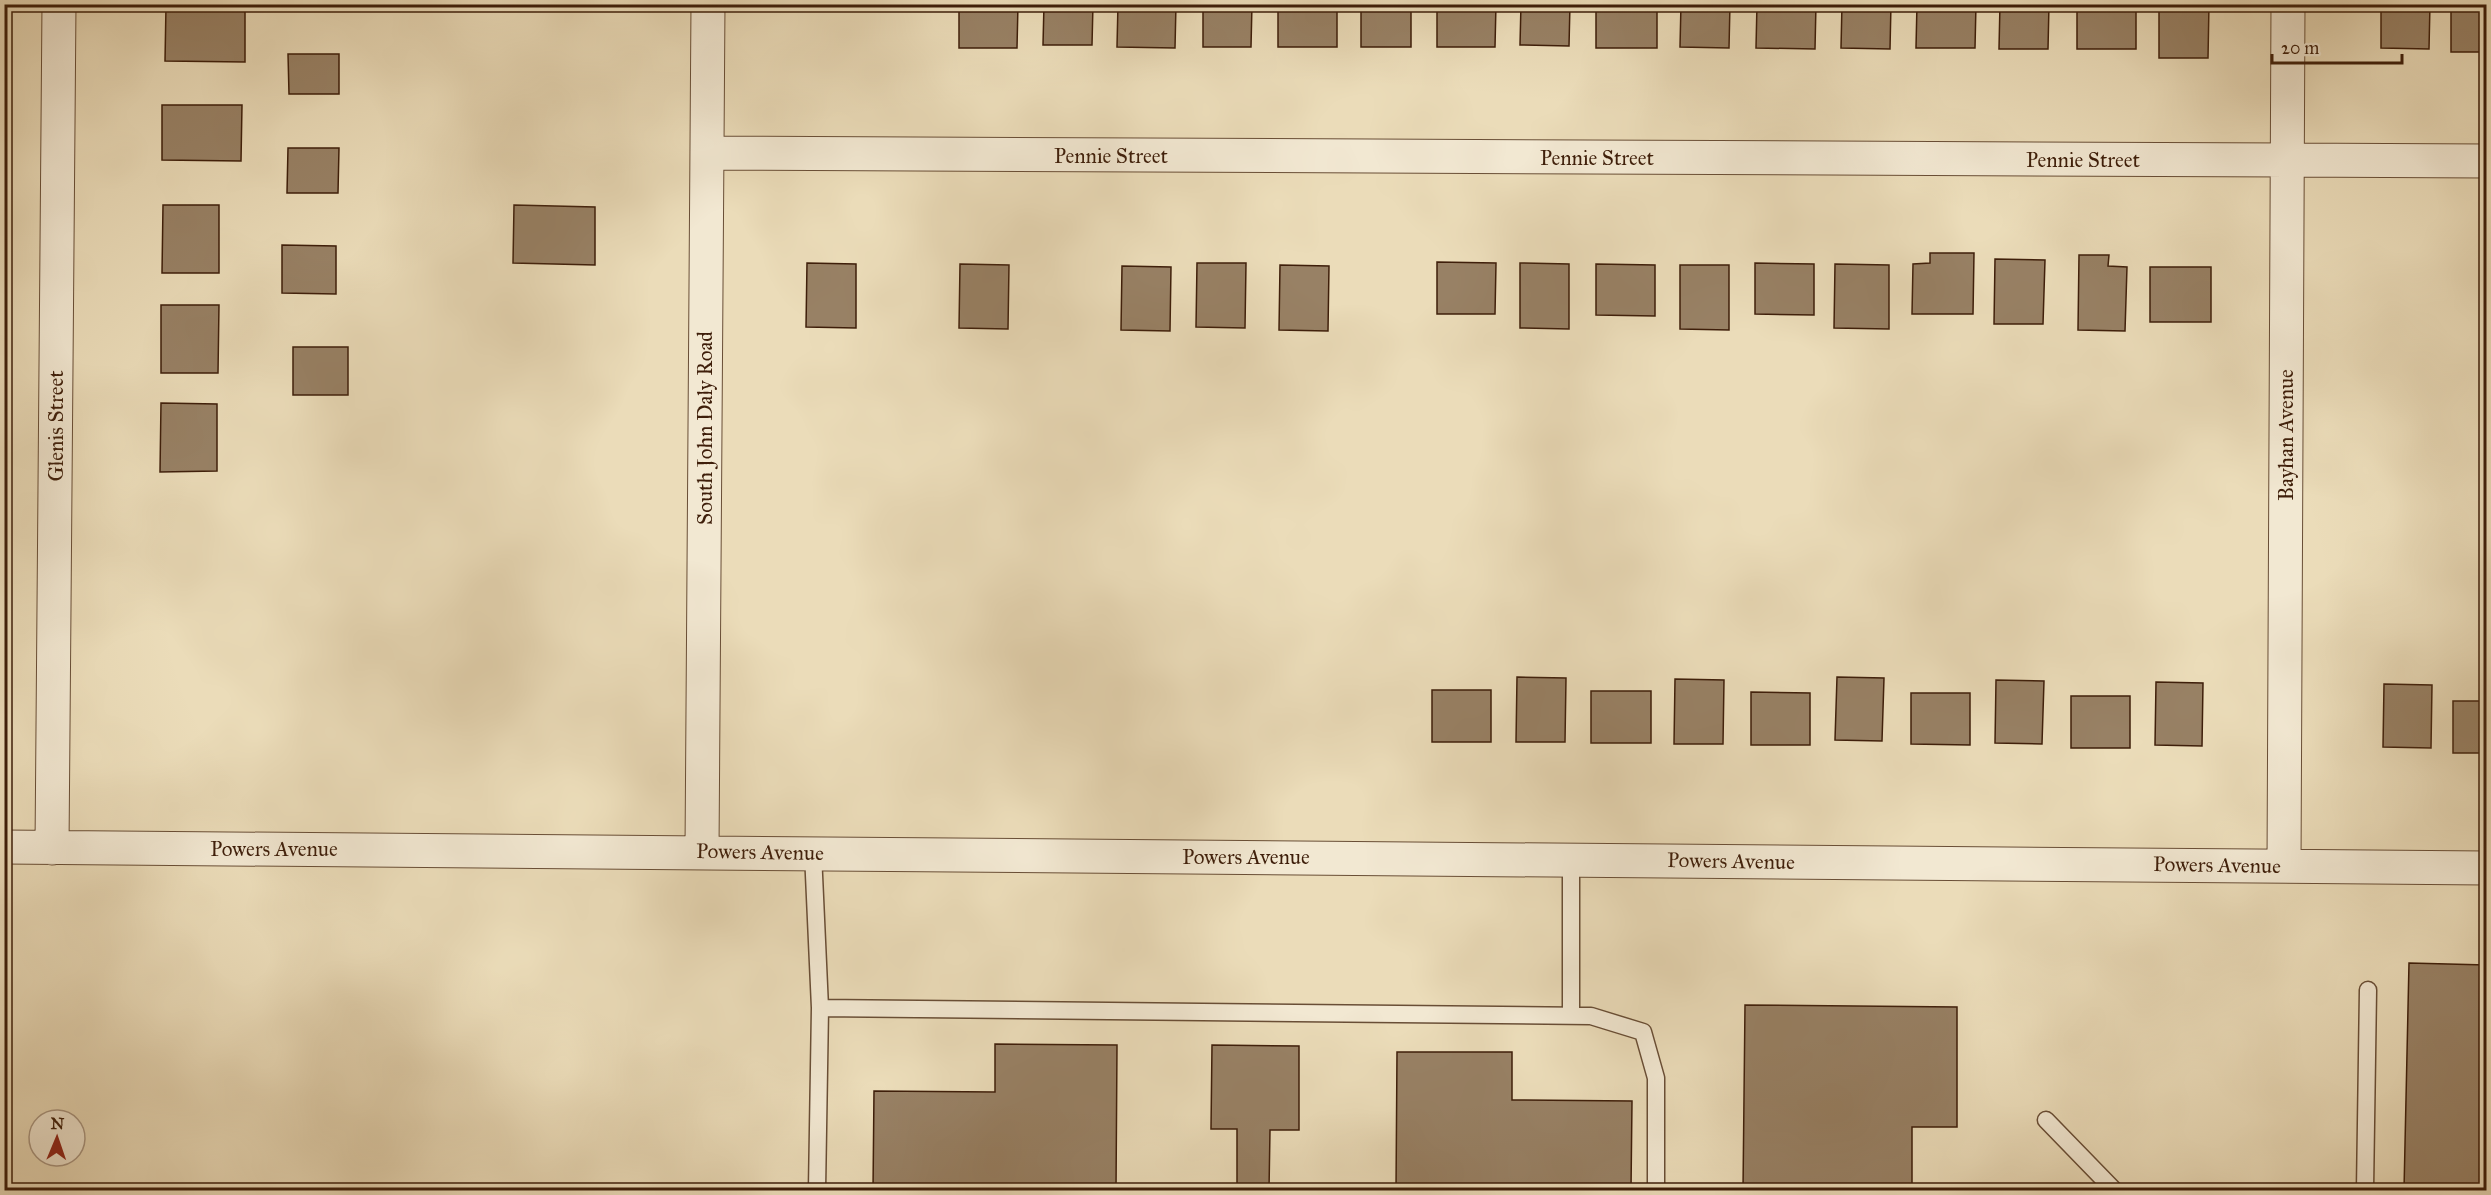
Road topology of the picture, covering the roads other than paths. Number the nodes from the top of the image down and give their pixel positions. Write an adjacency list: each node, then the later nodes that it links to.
1 (59, 4): 8 (street, Glenis Street)
2 (708, 4): 4 (street, South John Daly Road)
3 (2288, 4): 5 (street, Bayhan Avenue)
4 (707, 153): 5 (street, Pennie Street); 9 (street, South John Daly Road)
5 (2289, 161): 6 (street, Pennie Street); 12 (street, Bayhan Avenue)
6 (2487, 161)
7 (4, 847): 8 (street, Powers Avenue)
8 (52, 848): 9 (street, Powers Avenue)
9 (702, 851): 10 (street, Powers Avenue)
10 (813, 853): 11 (street, Powers Avenue); 15 (lane)
11 (1571, 859): 12 (street, Powers Avenue); 16 (lane)
12 (2284, 866): 13 (street, Powers Avenue)
13 (2487, 867)
14 (2368, 990): 21 (lane)
15 (820, 1008): 16 (lane); 18 (lane)
16 (1571, 1016): 19 (lane)
17 (2046, 1119): 20 (lane)
18 (817, 1191)
19 (1656, 1191)
20 (2114, 1191)
21 (2365, 1191)

